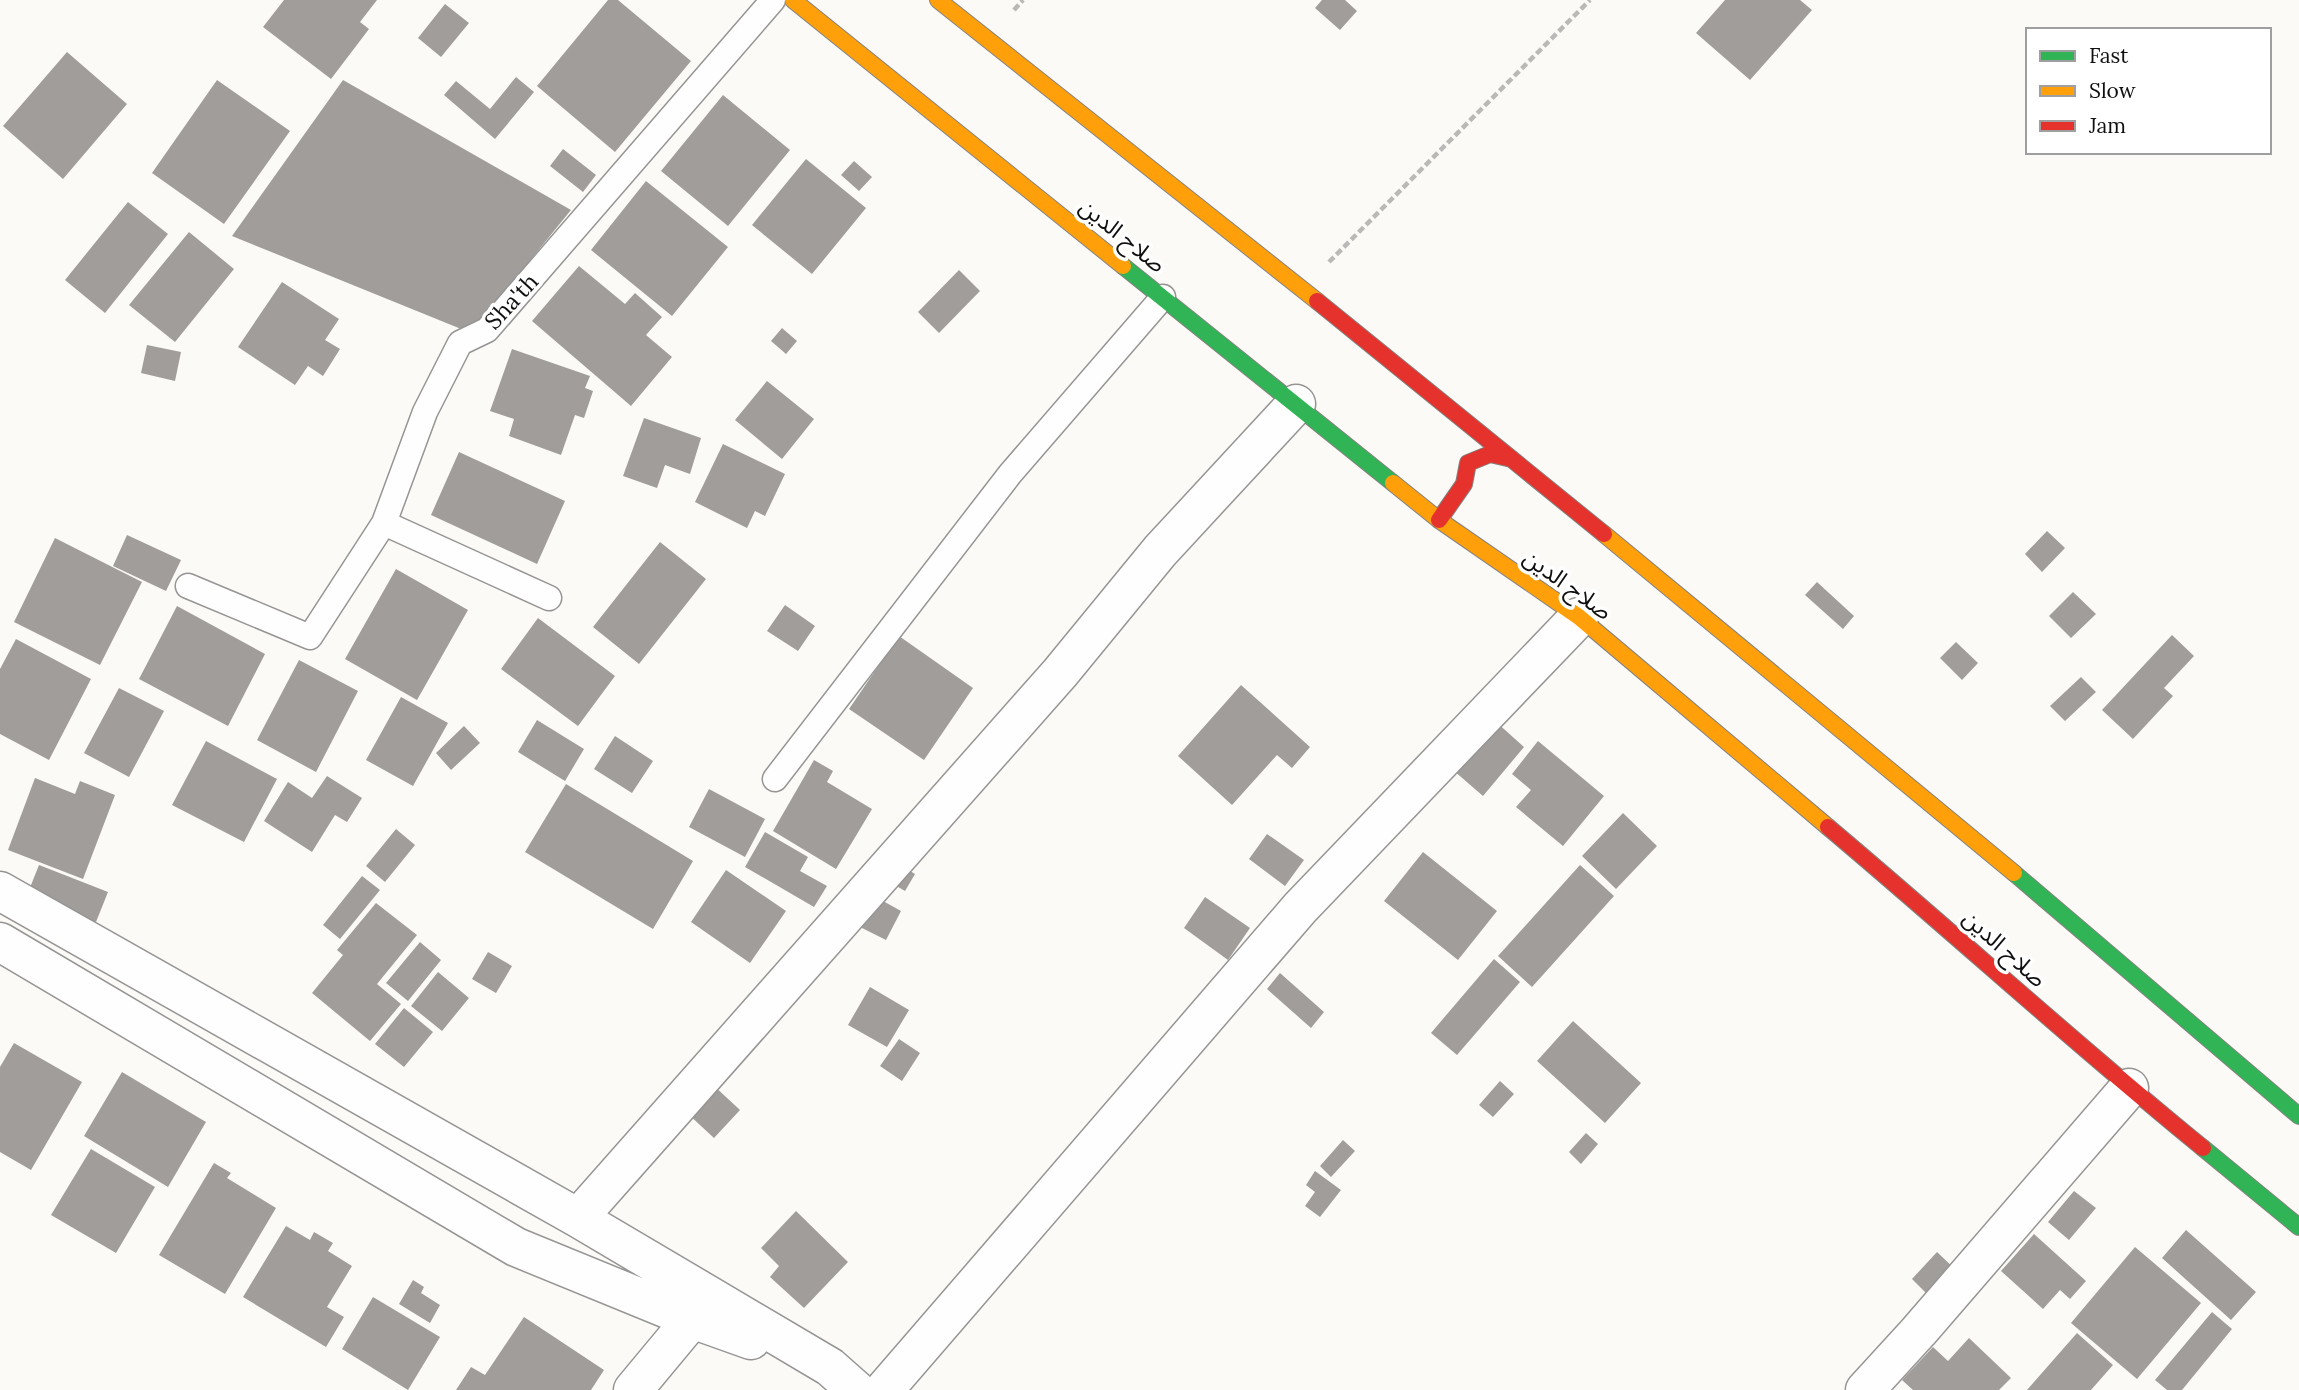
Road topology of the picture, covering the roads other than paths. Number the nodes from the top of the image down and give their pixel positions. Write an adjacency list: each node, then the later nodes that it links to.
1 (772, 0): 8 (lane, Sha'th)
2 (793, 0): 4 (highway, صلاح الدين)
3 (938, 0): 6 (highway)
4 (1163, 297): 5 (highway, صلاح الدين); 12 (lane)
5 (1296, 404): 7 (highway, صلاح الدين); 17 (street)
6 (1511, 458): 7 (highway); 16 (highway)
7 (1439, 520): 11 (highway, صلاح الدين)
8 (384, 523): 9 (lane, Sha'th); 10 (lane)
9 (188, 586)
10 (549, 598)
11 (1579, 617): 15 (highway, صلاح الدين); 22 (street)
12 (775, 779)
13 (0, 891): 17 (street)
14 (0, 942): 19 (street)
15 (2129, 1088): 18 (highway, صلاح الدين); 23 (street)
16 (2299, 1116)
17 (578, 1218): 20 (street)
18 (2299, 1227)
19 (692, 1319): 20 (street); 21 (street)
20 (843, 1378)
21 (633, 1390)
22 (884, 1390)
23 (1865, 1390)

